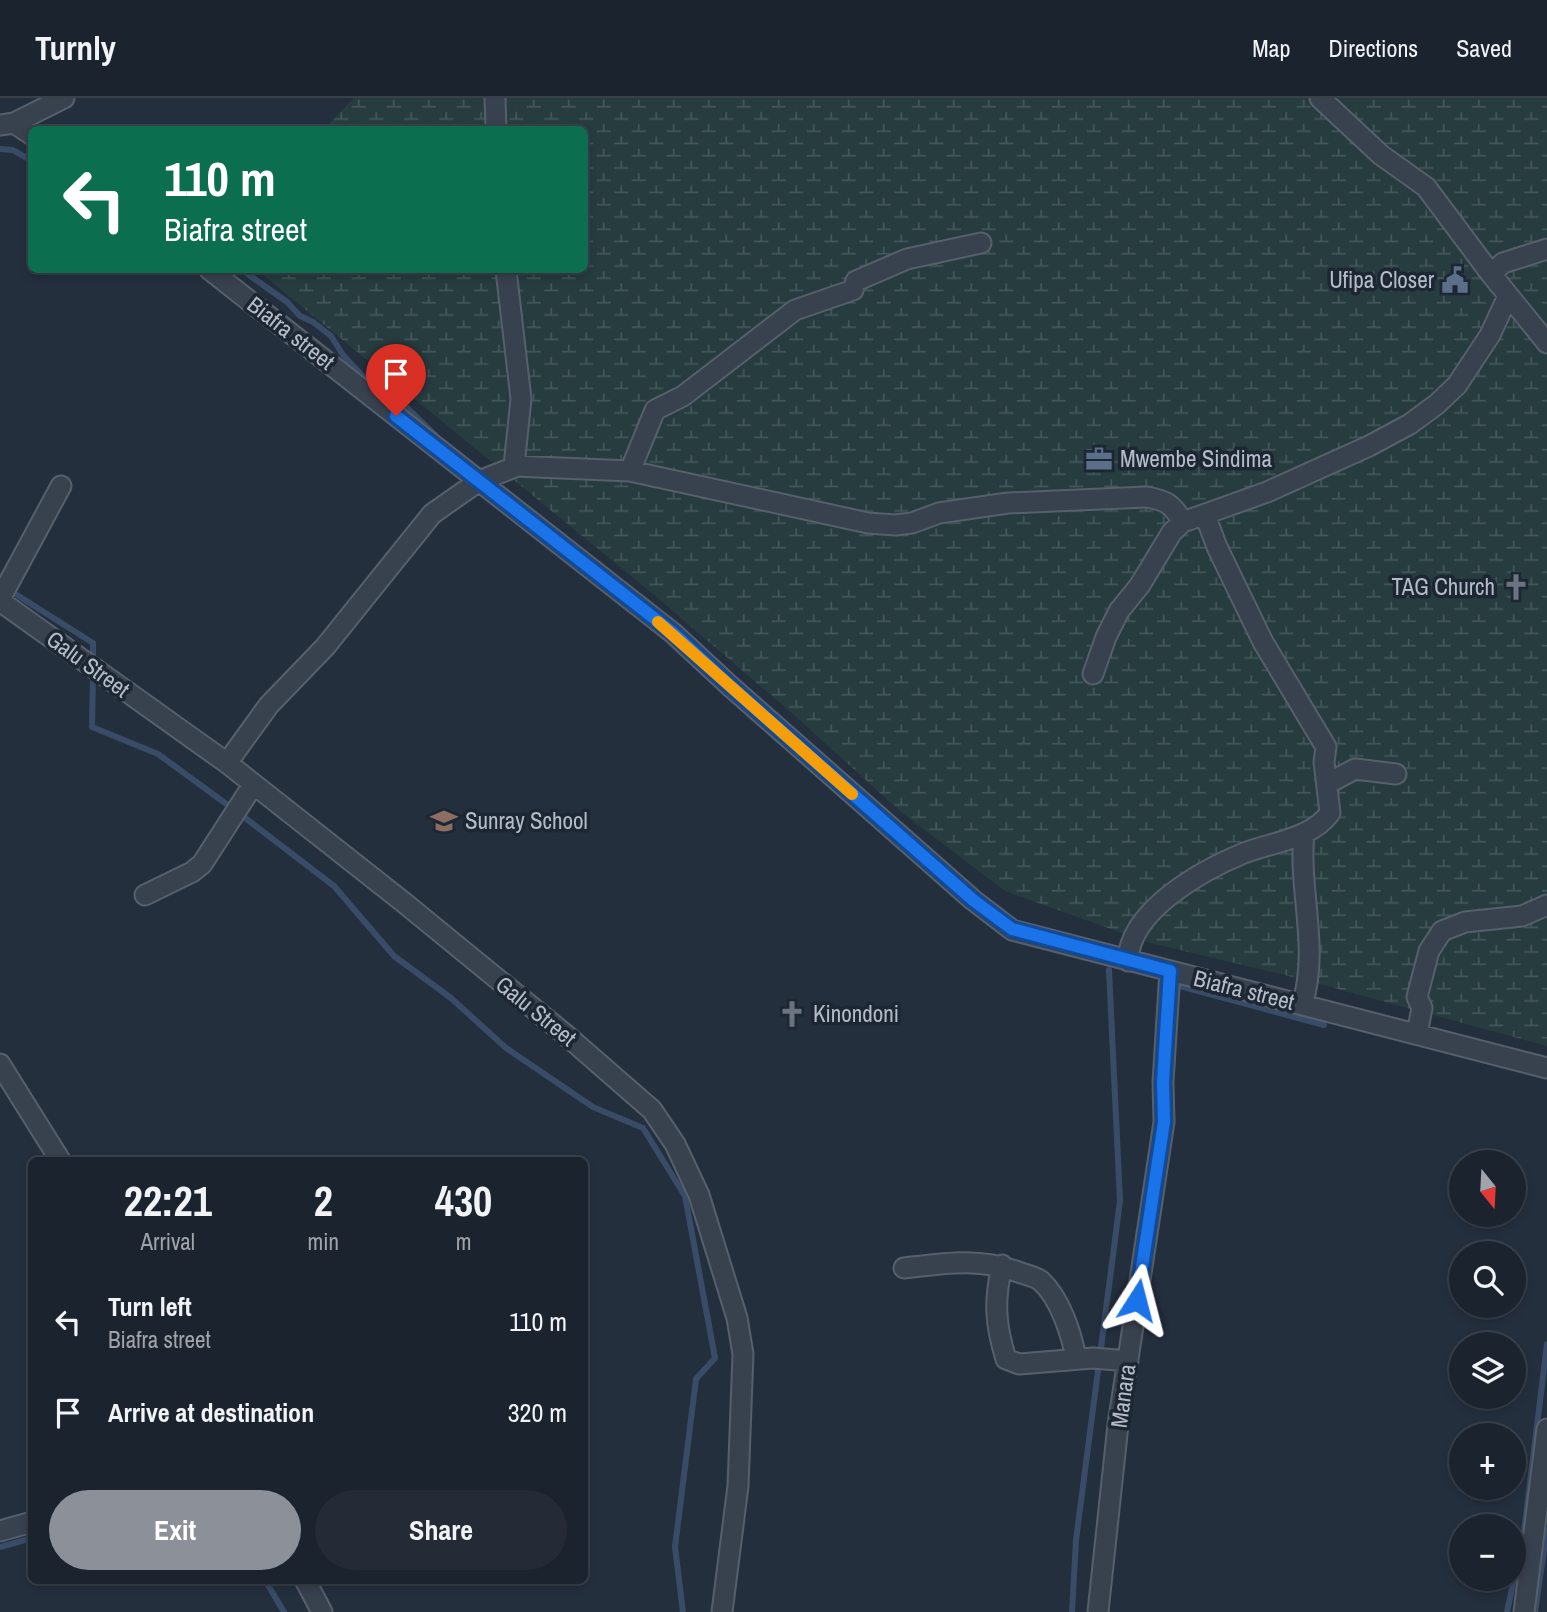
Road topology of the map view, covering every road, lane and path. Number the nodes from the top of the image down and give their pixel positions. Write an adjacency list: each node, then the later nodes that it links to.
1 (64, 98): 4 (street)
2 (495, 98): 5 (street)
3 (1320, 98): 11 (street)
4 (7, 124): 6 (street)
5 (496, 126)
6 (28, 133)
7 (981, 243): 15 (street)
8 (1547, 249): 11 (street)
9 (214, 273): 16 (street, Biafra street)
10 (506, 273): 14 (street)
11 (1491, 274): 12 (street)
12 (1508, 296): 13 (street); 18 (street)
13 (1547, 343)
14 (514, 466): 15 (street); 16 (street)
15 (631, 471): 19 (street)
16 (479, 481): 22 (street); 29 (street, Biafra street)
17 (61, 486): 20 (street)
18 (1205, 515): 19 (street); 24 (street)
19 (1183, 522): 21 (street)
20 (0, 600): 22 (street, Galu Street)
21 (1093, 674)
22 (227, 763): 25 (street, Galu Street)
23 (1396, 774): 24 (street)
24 (1327, 784): 26 (street)
25 (253, 785): 27 (street); 45 (street, Galu Street)
26 (1304, 833): 29 (street); 31 (street)
27 (145, 895)
28 (1547, 905): 32 (street)
29 (1128, 961): 30 (street, Biafra street)
30 (1170, 971): 31 (street, Biafra street); 39 (street, Manara)
31 (1302, 1004): 32 (street, Biafra street)
32 (1417, 1034): 34 (street, Biafra street)
33 (0, 1065): 35 (street)
34 (1547, 1068)
35 (58, 1157)
36 (1002, 1265): 37 (street); 38 (street); 38 (street)
37 (904, 1268)
38 (1092, 1359): 39 (street)
39 (1128, 1361): 46 (street, Manara)
40 (1547, 1429): 47 (street)
41 (28, 1523): 42 (street)
42 (0, 1531)
43 (307, 1584): 44 (street)
44 (322, 1612)
45 (722, 1612)
46 (1098, 1612)
47 (1524, 1612)

